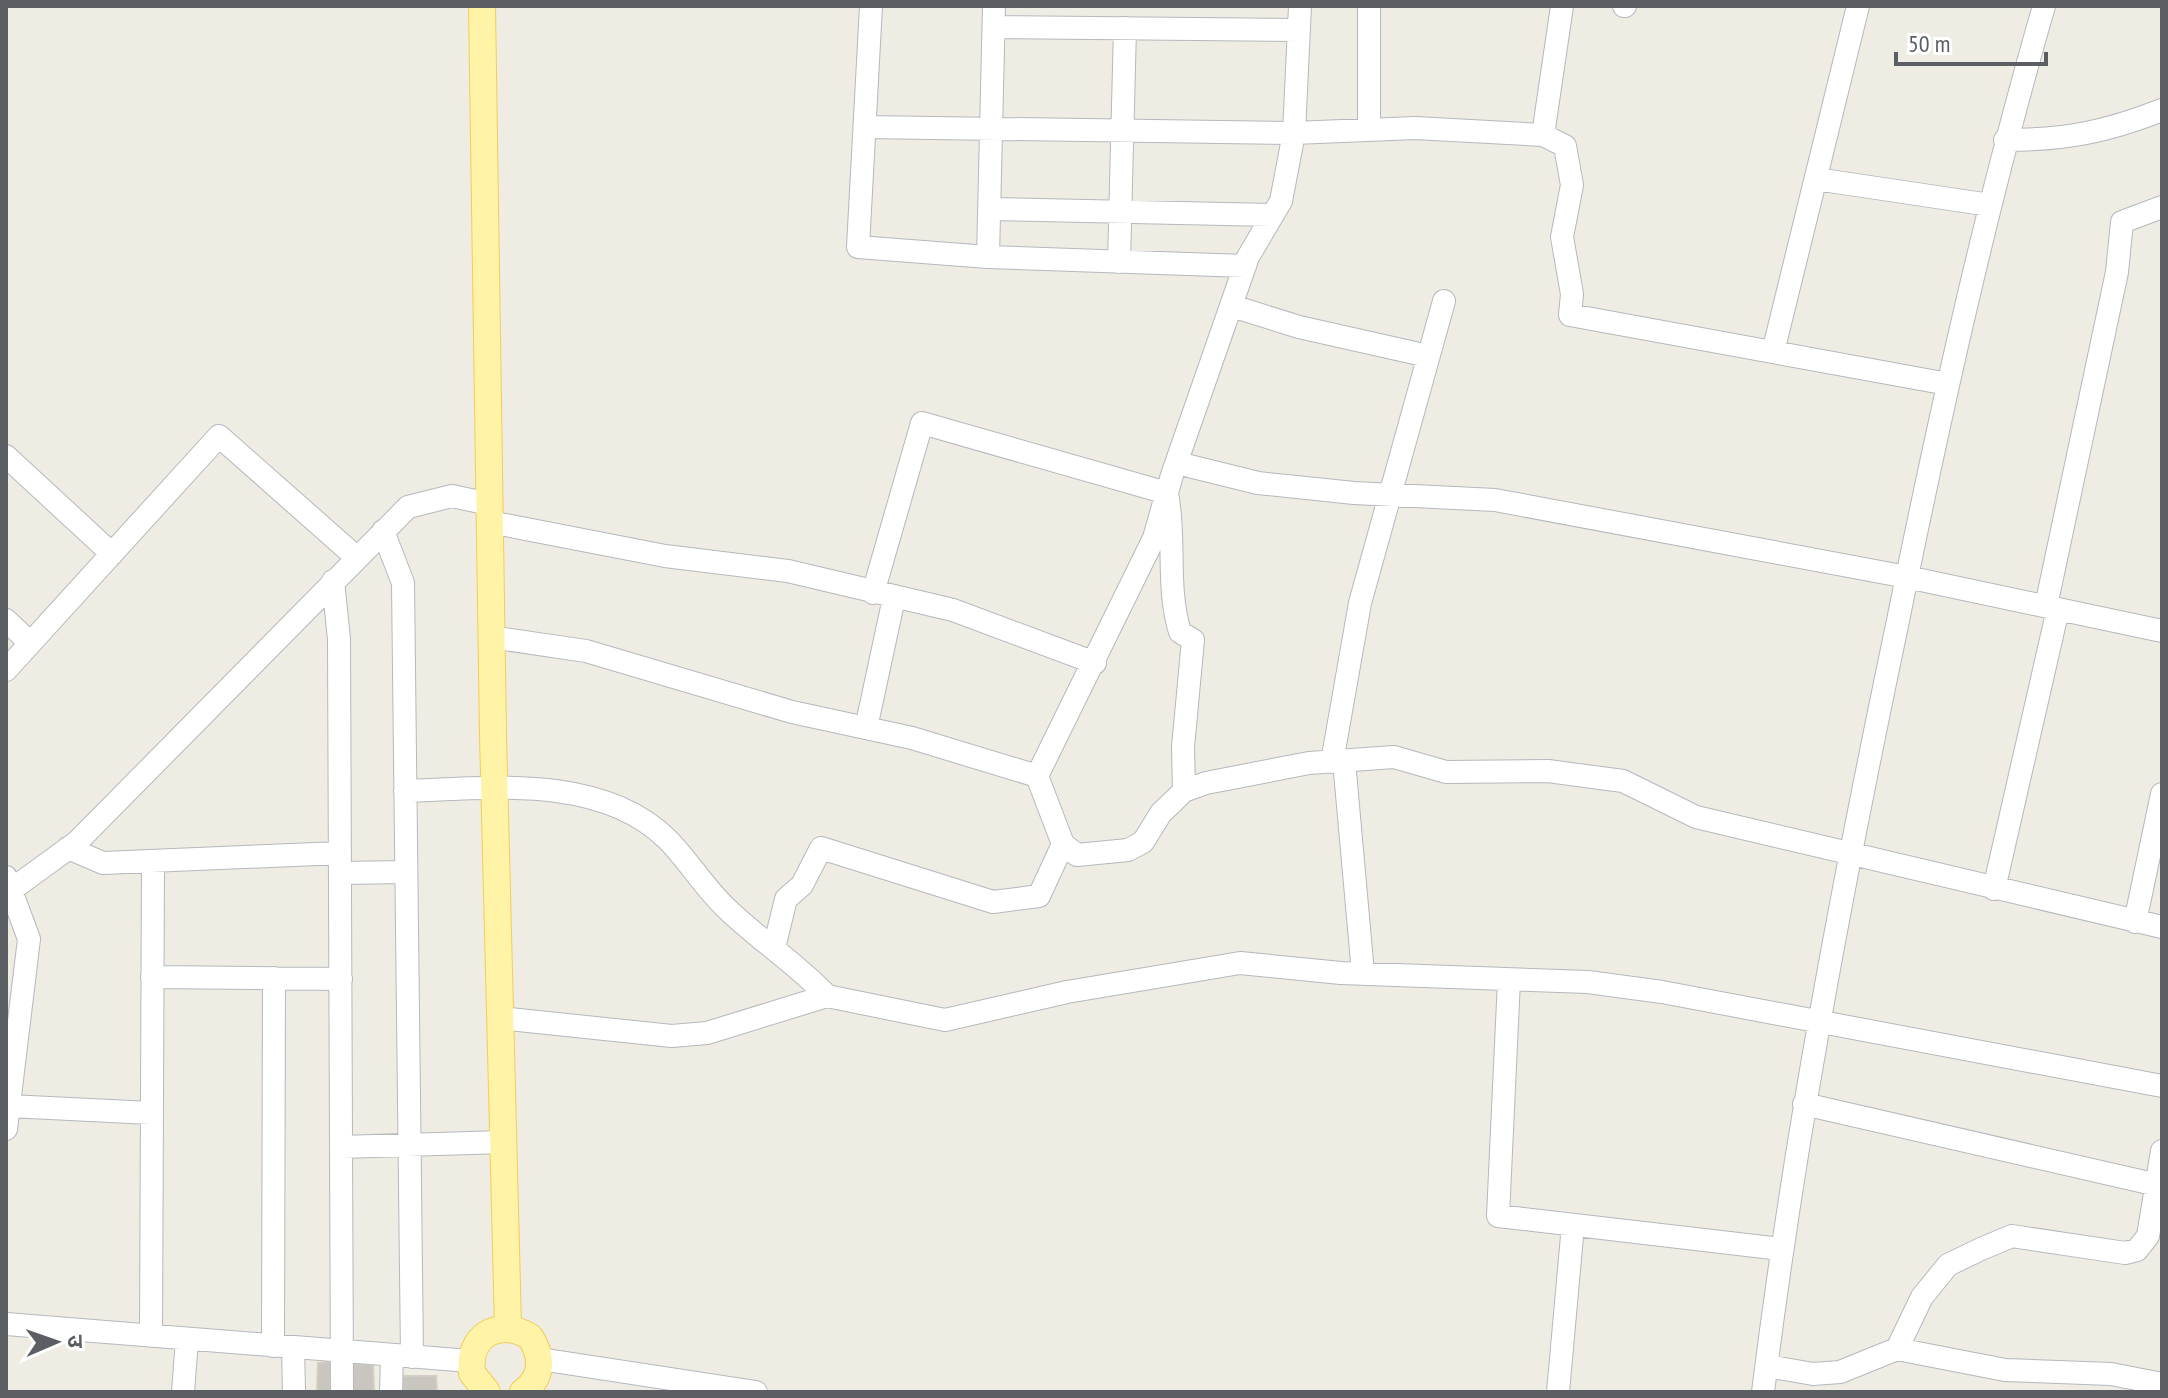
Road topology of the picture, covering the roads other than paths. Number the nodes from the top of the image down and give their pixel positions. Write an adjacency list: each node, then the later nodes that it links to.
1 (482, 6): 38 (main road)
2 (871, 6): 13 (street)
3 (1300, 6): 11 (street)
4 (1369, 6): 16 (street)
5 (1562, 6): 18 (street)
6 (1858, 6): 20 (street)
7 (2044, 6): 19 (street)
8 (994, 16): 9 (street); 14 (street)
9 (1068, 17): 10 (street)
10 (1125, 28): 11 (street); 15 (street)
11 (1299, 30): 17 (street)
12 (2162, 110): 19 (street)
13 (865, 127): 14 (street); 26 (street)
14 (993, 128): 15 (street); 23 (street)
15 (1124, 130): 17 (street); 24 (street)
16 (1369, 130): 17 (street); 18 (street)
17 (1294, 133): 25 (street)
18 (1543, 135): 31 (street)
19 (2005, 140): 21 (street)
20 (1816, 179): 21 (street); 31 (street)
21 (1990, 205): 33 (street)
22 (2162, 207): 45 (street)
23 (990, 209): 24 (street); 26 (street)
24 (1121, 212): 25 (street); 27 (street)
25 (1272, 215): 28 (street)
26 (988, 257): 27 (street)
27 (1119, 262): 28 (street)
28 (1245, 266): 30 (street)
29 (1444, 301): 32 (street)
30 (1232, 306): 32 (street); 35 (street)
31 (1773, 352): 33 (street)
32 (1428, 356): 37 (street)
33 (1948, 384): 42 (street)
34 (6, 456): 40 (street)
35 (1177, 463): 36 (street); 37 (street)
36 (1167, 493): 44 (street); 50 (street); 57 (street)
37 (1388, 495): 42 (street); 53 (street)
38 (490, 513): 39 (street); 44 (street); 48 (main road)
39 (383, 531): 41 (street); 56 (street)
40 (112, 554): 41 (street); 49 (street)
41 (356, 557): 43 (street)
42 (1907, 577): 45 (street); 61 (street)
43 (333, 581): 60 (street); 63 (street)
44 (884, 595): 50 (street); 52 (street)
45 (2052, 607): 47 (street); 66 (street)
46 (6, 620): 49 (street)
47 (2162, 631)
48 (491, 637): 52 (street); 55 (main road)
49 (30, 643): 51 (street)
50 (1095, 663): 54 (street)
51 (6, 670)
52 (866, 728): 54 (street)
53 (1338, 761): 57 (street); 61 (street); 70 (street)
54 (1037, 776): 59 (street)
55 (494, 788): 56 (street); 69 (street); 76 (main road)
56 (405, 791): 64 (street)
57 (1184, 791): 59 (street)
58 (2162, 794): 67 (street)
59 (1063, 844): 69 (street)
60 (68, 848): 62 (street); 65 (street)
61 (1849, 854): 66 (street); 77 (street)
62 (153, 861): 63 (street); 71 (street)
63 (340, 863): 64 (street); 73 (street)
64 (405, 872): 84 (street)
65 (9, 883): 80 (street)
66 (1994, 889): 67 (street)
67 (2135, 922): 68 (street)
68 (2162, 927)
69 (774, 948): 75 (street)
70 (1363, 973): 74 (street); 75 (street)
71 (152, 977): 72 (street); 81 (street)
72 (274, 978): 73 (street); 94 (street)
73 (341, 979): 85 (street)
74 (1509, 980): 77 (street); 88 (street)
75 (827, 996): 76 (street)
76 (500, 1018): 83 (main road)
77 (1819, 1020): 78 (street); 79 (street)
78 (2162, 1086)
79 (1804, 1104): 87 (street); 89 (street)
80 (9, 1106): 81 (street); 82 (street)
81 (151, 1113): 92 (street)
82 (6, 1129)
83 (503, 1142): 84 (street); 91 (main road)
84 (408, 1145): 85 (street); 97 (street)
85 (341, 1147): 96 (street)
86 (2162, 1151): 87 (street)
87 (2158, 1185): 95 (street)
88 (1573, 1225): 89 (street); 109 (street)
89 (1781, 1249): 100 (street)
90 (6, 1324): 92 (street)
91 (508, 1327): 98 (main road); 99 (main road)
92 (151, 1336): 93 (street)
93 (187, 1339): 94 (street); 102 (street)
94 (283, 1346): 96 (street); 103 (street)
95 (1897, 1349): 100 (street); 101 (street)
96 (342, 1351): 97 (street); 104 (street)
97 (402, 1356): 99 (street); 105 (street)
98 (540, 1359): 107 (main road); 108 (street)
99 (470, 1361): 106 (main road)
100 (1767, 1366): 110 (street)
101 (2162, 1384)
102 (183, 1392)
103 (294, 1392)
104 (342, 1392)
105 (391, 1392)
106 (487, 1392)
107 (523, 1392)
108 (756, 1392)
109 (1558, 1392)
110 (1763, 1392)

